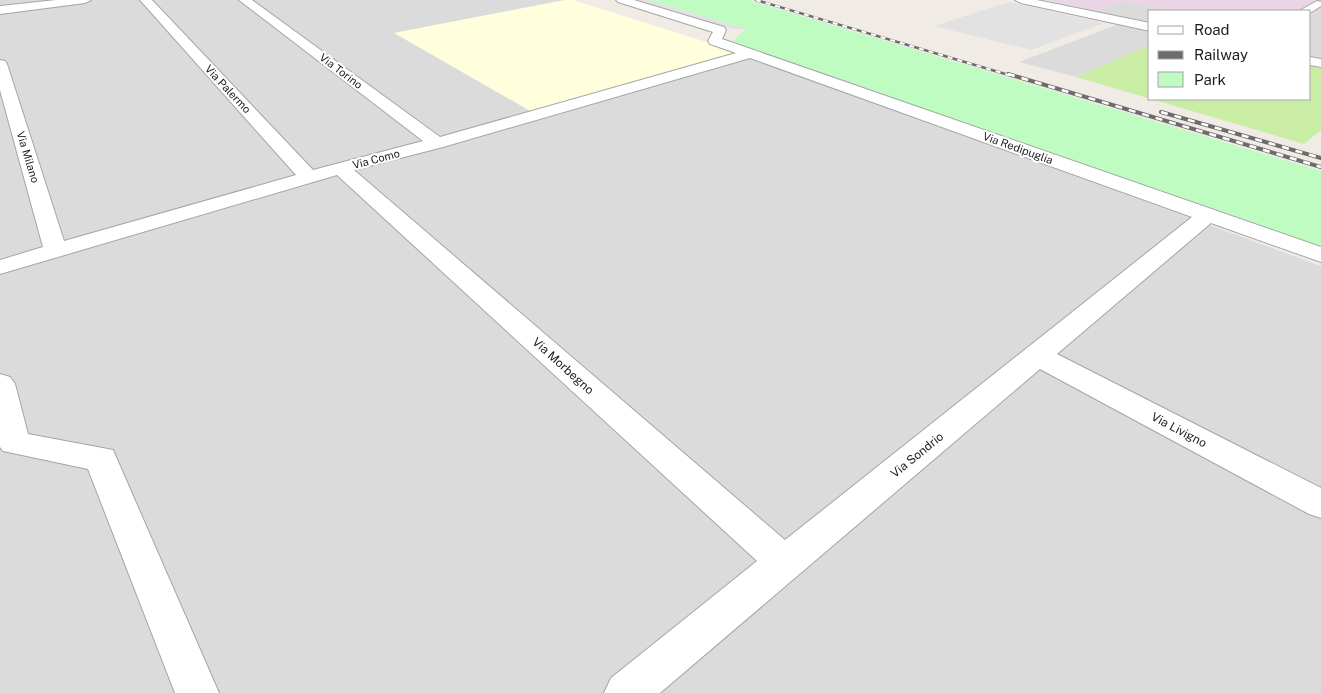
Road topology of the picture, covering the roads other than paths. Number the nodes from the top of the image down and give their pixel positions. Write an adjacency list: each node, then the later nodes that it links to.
1 (85, 0): 7 (street)
2 (146, 0): 14 (street, Via Palermo)
3 (245, 0): 12 (street, Via Torino)
4 (622, 0): 10 (street, Via Redipuglia)
5 (1022, 0): 9 (street)
6 (1317, 4): 8 (street)
7 (0, 10)
8 (1307, 10)
9 (1148, 27)
10 (752, 53): 12 (street, Via Como); 15 (street, Via Redipuglia)
11 (0, 64): 16 (street, Via Milano)
12 (437, 143): 13 (street, Via Como)
13 (340, 168): 14 (street, Via Como); 22 (street, Via Morbegno)
14 (309, 177): 16 (street, Via Como)
15 (1208, 215): 17 (street, Via Redipuglia); 19 (street, Via Sondrio)
16 (56, 251): 18 (street, Via Como)
17 (1321, 255)
18 (0, 267)
19 (1038, 356): 21 (street, Via Livigno); 22 (street, Via Sondrio)
20 (0, 384): 23 (street)
21 (1321, 504)
22 (785, 563): 24 (street, Via Sondrio)
23 (197, 693)
24 (626, 693)

